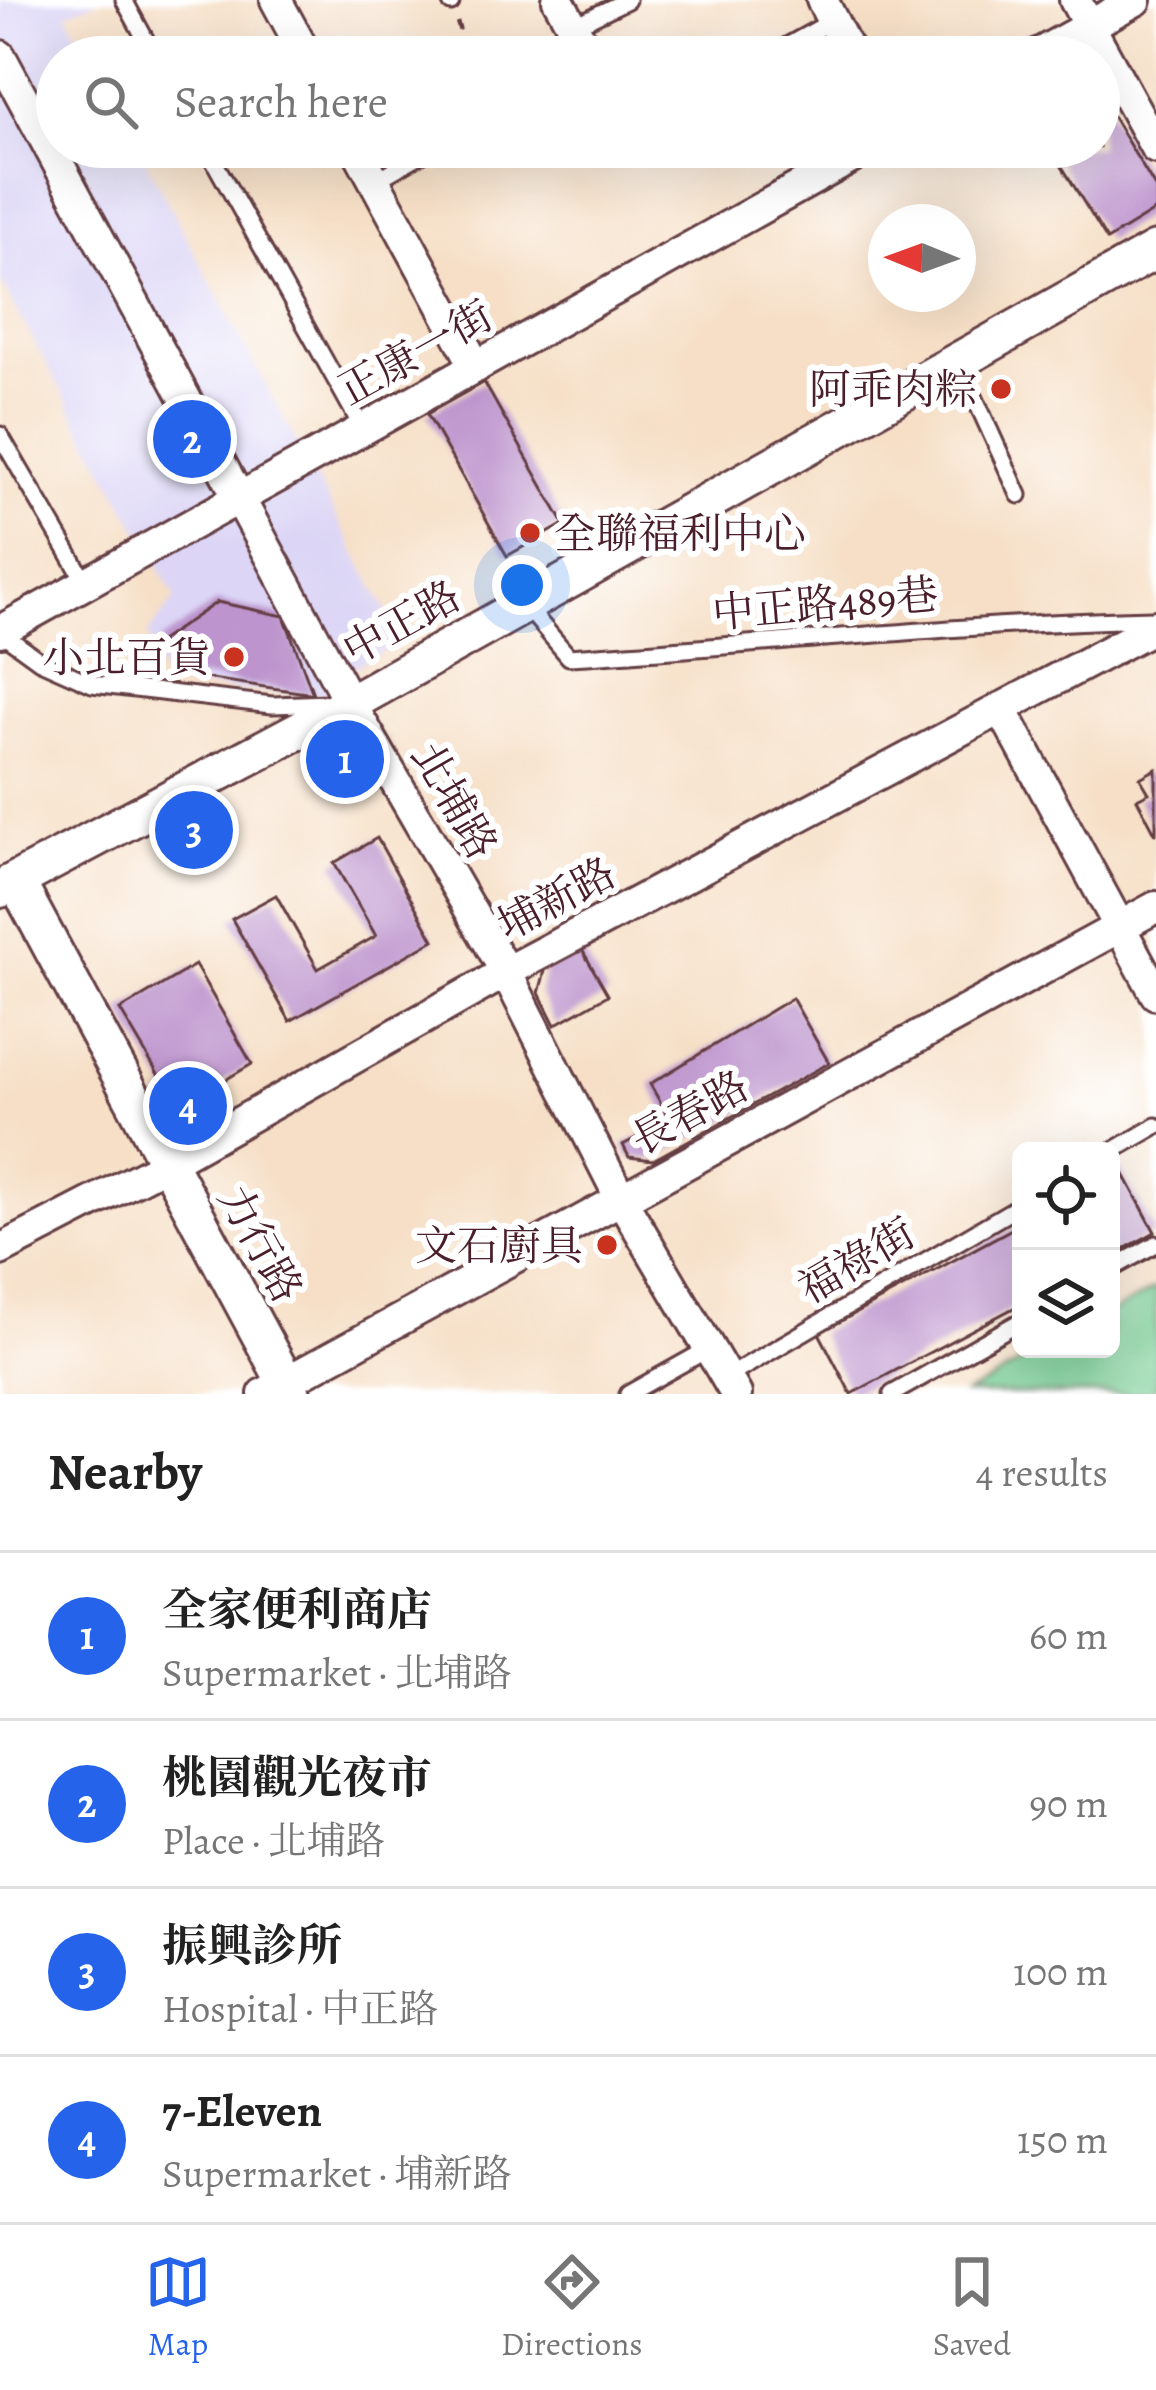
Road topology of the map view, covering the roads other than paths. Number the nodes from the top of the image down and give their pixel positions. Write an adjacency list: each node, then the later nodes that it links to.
1 (124, 0): 8 (lane)
2 (276, 0): 9 (street)
3 (627, 0): 7 (lane)
4 (1136, 0): 6 (street)
5 (827, 10): 10 (lane)
6 (1082, 13): 11 (street)
7 (565, 14)
8 (144, 36)
9 (296, 36)
10 (793, 36)
11 (1056, 36)
12 (0, 56): 14 (street, 北埔路)
13 (1120, 82): 15 (street)
14 (36, 122)
15 (1156, 148)
16 (61, 168): 28 (street, 北埔路)
17 (218, 168): 25 (lane)
18 (368, 168): 21 (street)
19 (398, 168): 21 (lane)
20 (834, 168): 24 (street, 正康一街)
21 (375, 181): 24 (street)
22 (1156, 250): 23 (street, 中正路)
23 (958, 361): 27 (lane); 30 (street, 中正路)
24 (476, 367): 25 (street, 正康一街)
25 (363, 429): 28 (street, 正康一街)
26 (0, 435): 29 (lane)
27 (1019, 495)
28 (242, 498): 29 (street, 正康一街); 33 (street, 北埔路)
29 (86, 583): 32 (street, 正康一街)
30 (524, 604): 31 (lane, 中正路489巷); 33 (street, 中正路)
31 (1156, 623): 34 (street, 埔新路)
32 (0, 632): 33 (lane)
33 (350, 703): 35 (street, 中正路); 38 (street, 北埔路)
34 (1000, 708): 37 (street); 38 (street, 埔新路)
35 (8, 885): 42 (street, 力行路)
36 (1156, 907): 37 (street, 長春路)
37 (1120, 926): 39 (street); 43 (street, 長春路)
38 (506, 972): 42 (street, 埔新路); 43 (street, 北埔路)
39 (1156, 994)
40 (1156, 1126): 41 (lane)
41 (1120, 1147)
42 (166, 1164): 46 (street, 埔新路); 51 (street, 力行路)
43 (620, 1197): 49 (street, 北埔路); 51 (street, 長春路)
44 (1012, 1211): 50 (lane, 福祿街)
45 (1156, 1244): 47 (lane)
46 (0, 1250)
47 (1120, 1264)
48 (1012, 1326): 53 (lane)
49 (710, 1348): 50 (street, 北埔路); 52 (lane)
50 (732, 1385)
51 (280, 1390)
52 (628, 1394)
53 (892, 1394)

